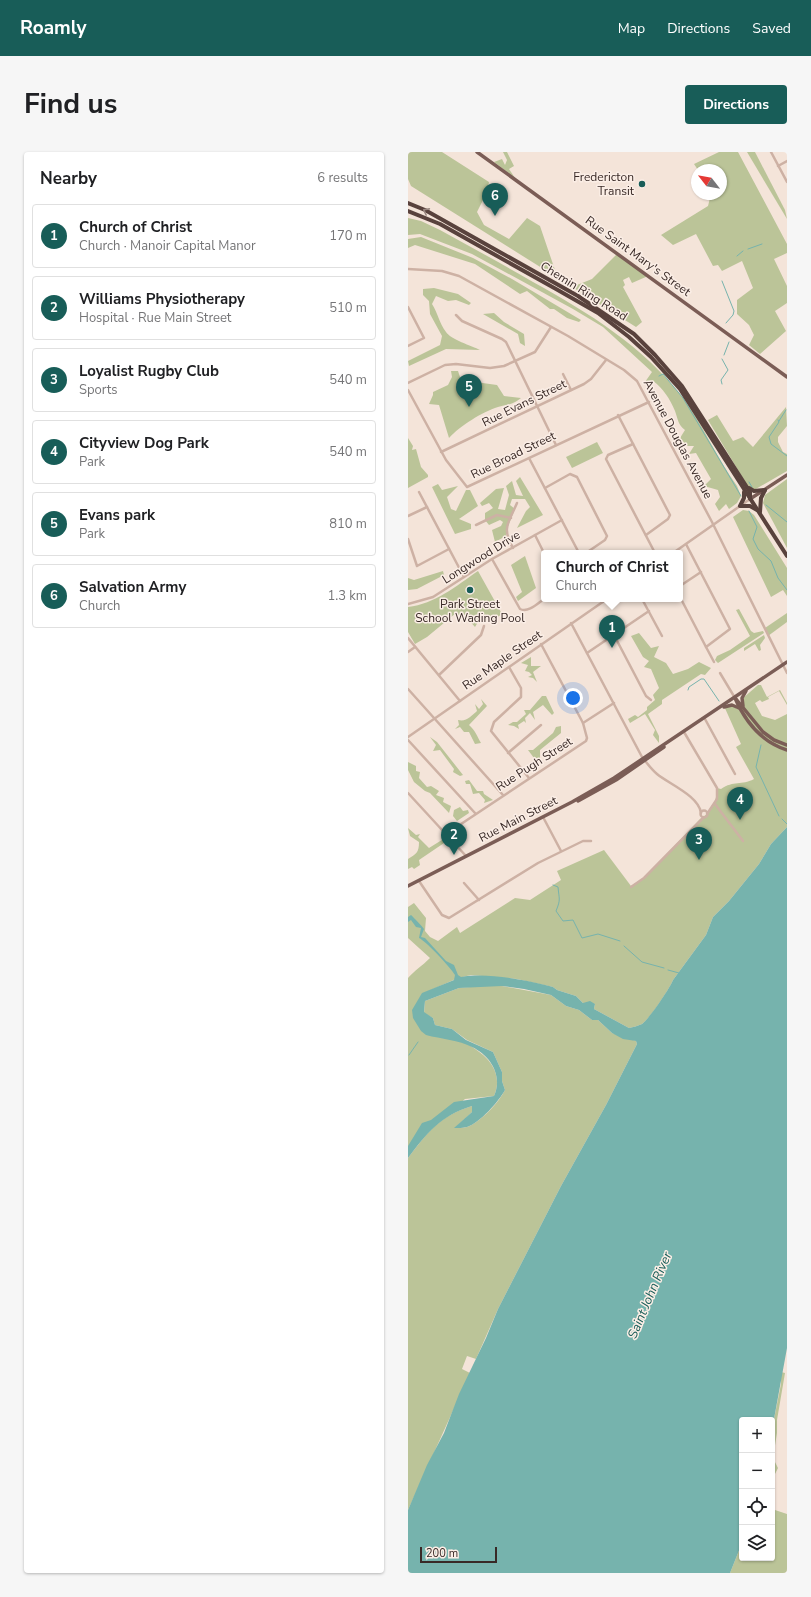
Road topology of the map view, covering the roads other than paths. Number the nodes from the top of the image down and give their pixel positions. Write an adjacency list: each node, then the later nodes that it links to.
1 (477, 152): 16 (main road, Rue Saint Mary's Street)
2 (771, 152): 4 (street)
3 (787, 161): 4 (street)
4 (778, 166): 5 (street)
5 (787, 182)
6 (408, 203): 29 (highway, Chemin Ring Road, one-way to 6)
7 (408, 211): 29 (highway, Chemin Ring Road)
8 (408, 269): 11 (street, Avenue Douglas Avenue)
9 (408, 307): 12 (street)
10 (456, 315): 14 (street)
11 (551, 327): 13 (street, Avenue Douglas Avenue); 14 (street)
12 (408, 346)
13 (606, 360): 19 (street, Rue Evans Street); 20 (street, Avenue Douglas Avenue)
14 (516, 361): 17 (street); 21 (street)
15 (563, 374): 19 (street)
16 (787, 377)
17 (408, 383)
18 (408, 390): 25 (street, Rue Broad Street)
19 (571, 390): 21 (street, Rue Evans Street)
20 (649, 402): 22 (street, Rue Broad Street); 41 (street, Avenue Douglas Avenue)
21 (537, 406): 24 (street); 25 (street, Rue Evans Street)
22 (618, 415): 23 (street); 24 (street, Rue Broad Street)
23 (633, 444): 43 (street); 43 (street)
24 (556, 445): 26 (street, Rue Broad Street)
25 (441, 452): 26 (street, Rue Broad Street)
26 (529, 458): 28 (street)
27 (787, 475): 30 (main road)
28 (545, 488): 39 (street); 50 (street)
29 (745, 488): 30 (highway); 32 (highway, Chemin Ring Road); 34 (highway)
30 (765, 490): 32 (main road); 36 (highway)
31 (419, 492): 35 (street)
32 (750, 499): 34 (street); 36 (highway, Chemin Ring Road)
33 (517, 504): 38 (street)
34 (740, 506): 36 (highway); 41 (street)
35 (427, 507): 37 (street); 46 (street)
36 (760, 513): 53 (highway, Chemin Ring Road)
37 (408, 516)
38 (511, 518): 40 (street); 47 (street)
39 (562, 520): 42 (street, Longwood Drive); 49 (street)
40 (476, 525)
41 (714, 525): 45 (street); 76 (street, Avenue Douglas Avenue)
42 (535, 535): 47 (street, Longwood Drive); 48 (street)
43 (646, 535): 51 (street)
44 (408, 539): 46 (street)
45 (686, 544): 52 (street); 55 (street)
46 (449, 548): 56 (street)
47 (513, 548): 54 (street, Longwood Drive)
48 (542, 550)
49 (577, 550)
50 (590, 550)
51 (654, 550)
52 (677, 550)
53 (787, 556)
54 (492, 559): 56 (street, Longwood Drive); 58 (street)
55 (701, 572): 57 (street); 71 (street)
56 (464, 577): 62 (street, Longwood Drive)
57 (683, 584)
58 (541, 601)
59 (602, 602): 64 (street, Rue Maple Street)
60 (644, 602): 63 (street)
61 (683, 602): 71 (street)
62 (408, 604)
63 (648, 611): 66 (street); 67 (street)
64 (572, 623): 69 (street, Rue Maple Street); 73 (street)
65 (484, 626): 80 (street)
66 (614, 635): 73 (street); 84 (street)
67 (662, 636)
68 (408, 638): 70 (street)
69 (541, 644): 77 (street, Rue Maple Street); 91 (street)
70 (415, 647): 72 (street); 80 (street)
71 (706, 647): 74 (street)
72 (408, 652)
73 (587, 653): 86 (street)
74 (714, 662)
75 (787, 662): 76 (main road, Rue Main Street)
76 (783, 665): 79 (street, Avenue Douglas Avenue); 82 (main road, Rue Main Street)
77 (509, 667): 85 (street, Rue Maple Street); 98 (street)
78 (720, 673): 83 (street)
79 (787, 673)
80 (439, 675): 85 (street)
81 (408, 689): 89 (street)
82 (747, 689): 83 (main road, Rue Main Street); 88 (main road)
83 (735, 698): 87 (main road, Rue Main Street); 88 (main road)
84 (651, 700)
85 (460, 701): 89 (street, Rue Maple Street)
86 (614, 703): 91 (street); 99 (street)
87 (721, 708): 88 (main road); 90 (main road, Rue Main Street)
88 (742, 708): 96 (main road); 97 (main road)
89 (434, 718): 94 (street, Rue Maple Street); 103 (street)
90 (705, 718): 93 (main road, Rue Main Street); 100 (street)
91 (583, 723): 101 (street, Rue Pugh Street)
92 (541, 725): 98 (street)
93 (684, 732): 99 (main road, Rue Main Street); 104 (street)
94 (408, 737)
95 (408, 740): 107 (street)
96 (787, 745)
97 (787, 750)
98 (508, 752): 101 (street)
99 (644, 760): 105 (street); 109 (main road, Rue Main Street)
100 (735, 774)
101 (529, 778): 103 (street, Rue Pugh Street)
102 (408, 794): 112 (street)
103 (503, 795): 107 (street, Rue Pugh Street)
104 (715, 804): 106 (street); 114 (street)
105 (700, 808): 106 (street); 108 (street)
106 (706, 811): 108 (street); 110 (street)
107 (475, 814): 112 (street, Rue Pugh Street)
108 (701, 814): 110 (street); 111 (street)
109 (543, 817): 115 (street); 116 (main road, Rue Main Street)
110 (704, 817): 111 (street)
111 (700, 819): 120 (street)
112 (446, 834): 116 (street)
113 (591, 841): 115 (street)
114 (743, 841)
115 (561, 851): 121 (street)
116 (466, 856): 117 (main road, Rue Main Street)
117 (419, 881): 119 (main road, Rue Main Street); 121 (street)
118 (464, 883): 121 (street)
119 (408, 886)
120 (631, 886)
121 (479, 900)

